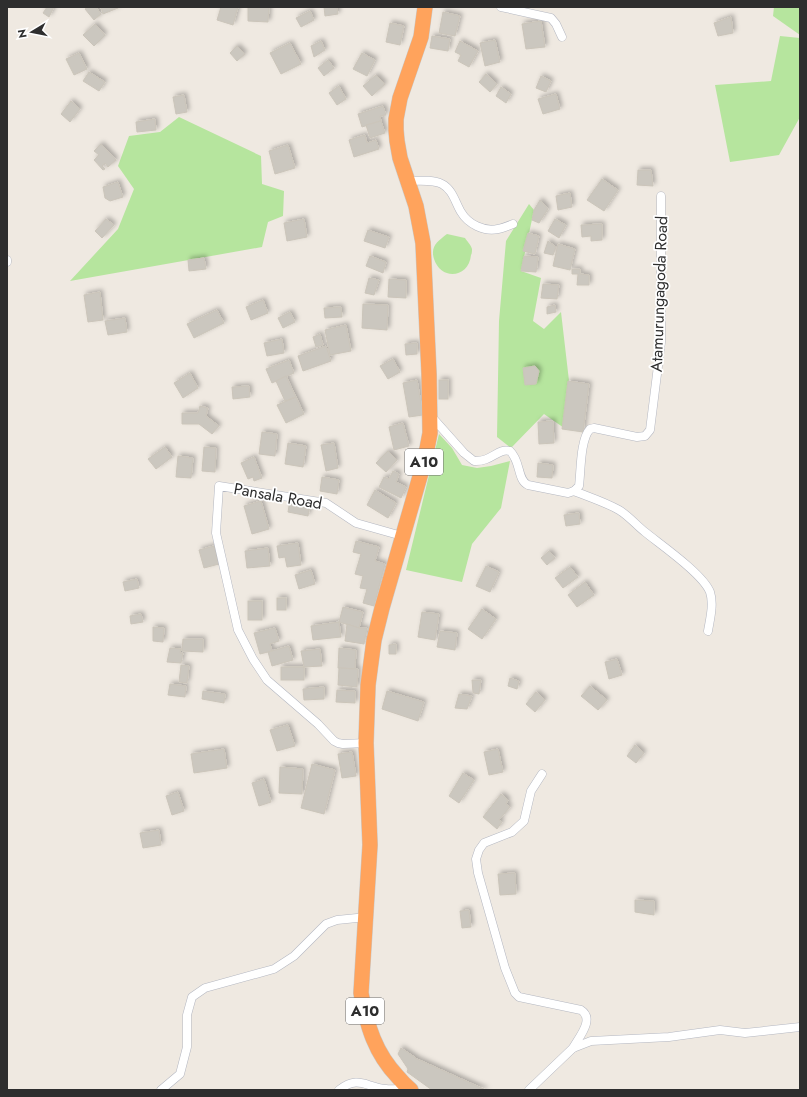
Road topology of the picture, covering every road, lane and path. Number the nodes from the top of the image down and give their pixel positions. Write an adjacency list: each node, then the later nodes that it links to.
1 (425, 7): 4 (highway, A10)
2 (501, 7): 3 (street)
3 (562, 37)
4 (408, 181): 6 (street); 7 (highway, A10)
5 (661, 196): 8 (street, Atamurungagoda Road)
6 (513, 224)
7 (431, 416): 8 (street); 9 (highway, A10)
8 (574, 491): 10 (street)
9 (402, 536): 11 (highway, A10); 11 (street, Pansala Road)
10 (708, 631)
11 (366, 742): 13 (highway, A10)
12 (542, 774): 15 (street)
13 (366, 918): 17 (highway, A10); 18 (street)
14 (800, 1027): 15 (street)
15 (573, 1048): 20 (street)
16 (354, 1086): 17 (street); 19 (street)
17 (410, 1089)
18 (161, 1090)
19 (338, 1090)
20 (529, 1090)

